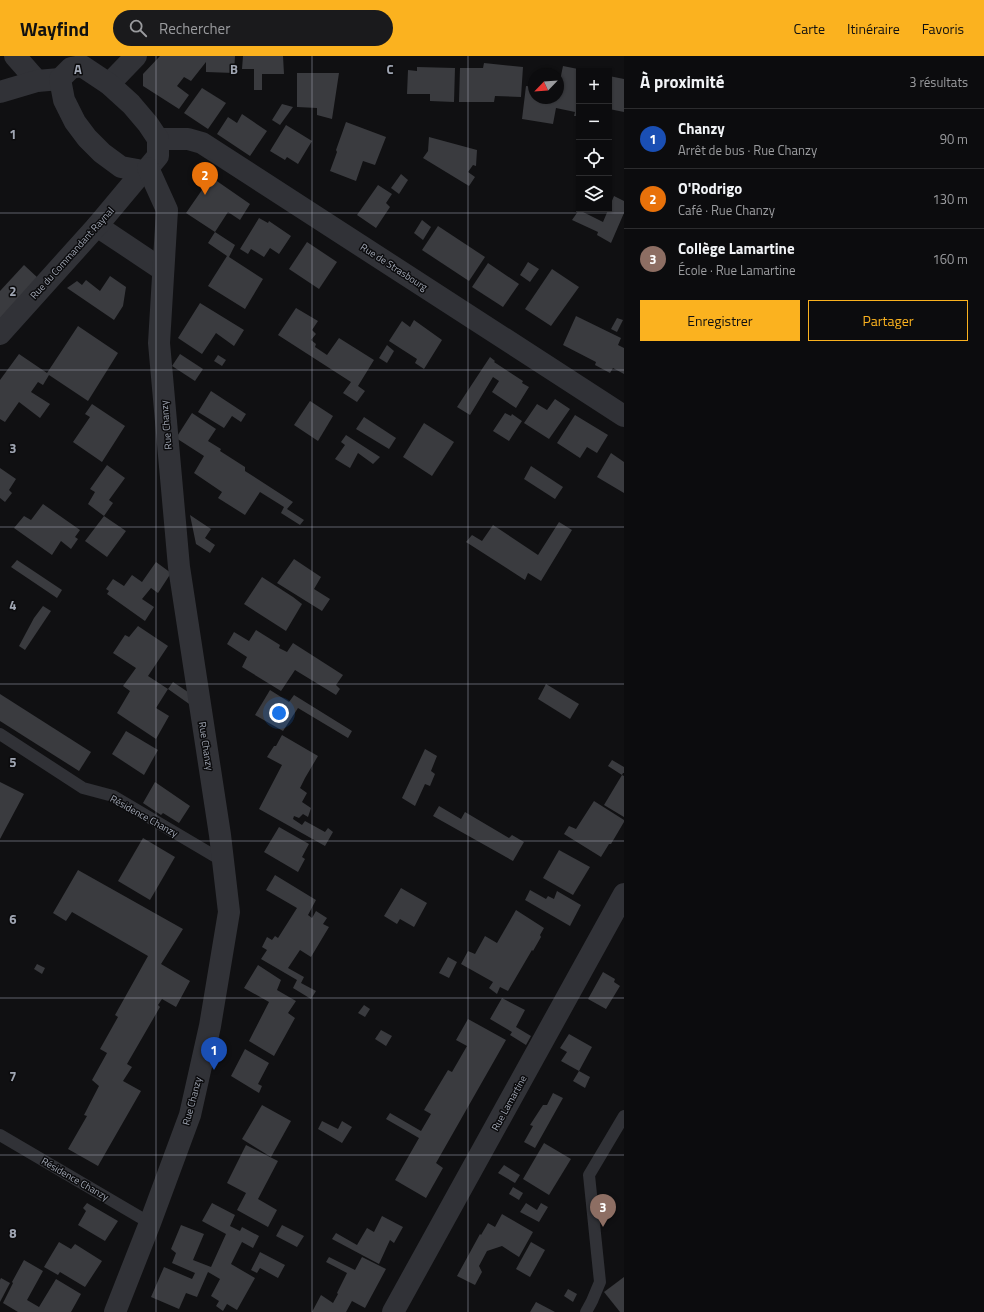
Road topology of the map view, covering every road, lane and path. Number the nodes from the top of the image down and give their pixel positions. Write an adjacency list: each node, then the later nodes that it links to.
1 (15, 56): 5 (street)
2 (136, 56): 6 (street)
3 (85, 61): 4 (street); 6 (street)
4 (60, 79): 5 (street); 9 (street)
5 (37, 81): 7 (street)
6 (109, 84): 8 (street)
7 (0, 92)
8 (158, 139): 9 (street, Rue du Commandant Raynal); 13 (street, Rue de Strasbourg)
9 (146, 170): 10 (street, Rue du Commandant Raynal); 11 (street, Rue Chanzy)
10 (97, 226): 11 (street); 12 (street, Rue du Commandant Raynal)
11 (163, 270): 15 (street, Rue Chanzy)
12 (0, 334)
13 (624, 416)
14 (1, 736): 15 (lane, Résidence Chanzy)
15 (223, 861): 19 (street, Rue Chanzy)
16 (622, 903): 21 (street, Rue Lamartine)
17 (624, 1116): 22 (lane)
18 (0, 1135): 19 (lane, Résidence Chanzy)
19 (150, 1223): 20 (street, Rue Chanzy)
20 (116, 1312)
21 (393, 1312)
22 (586, 1312)

